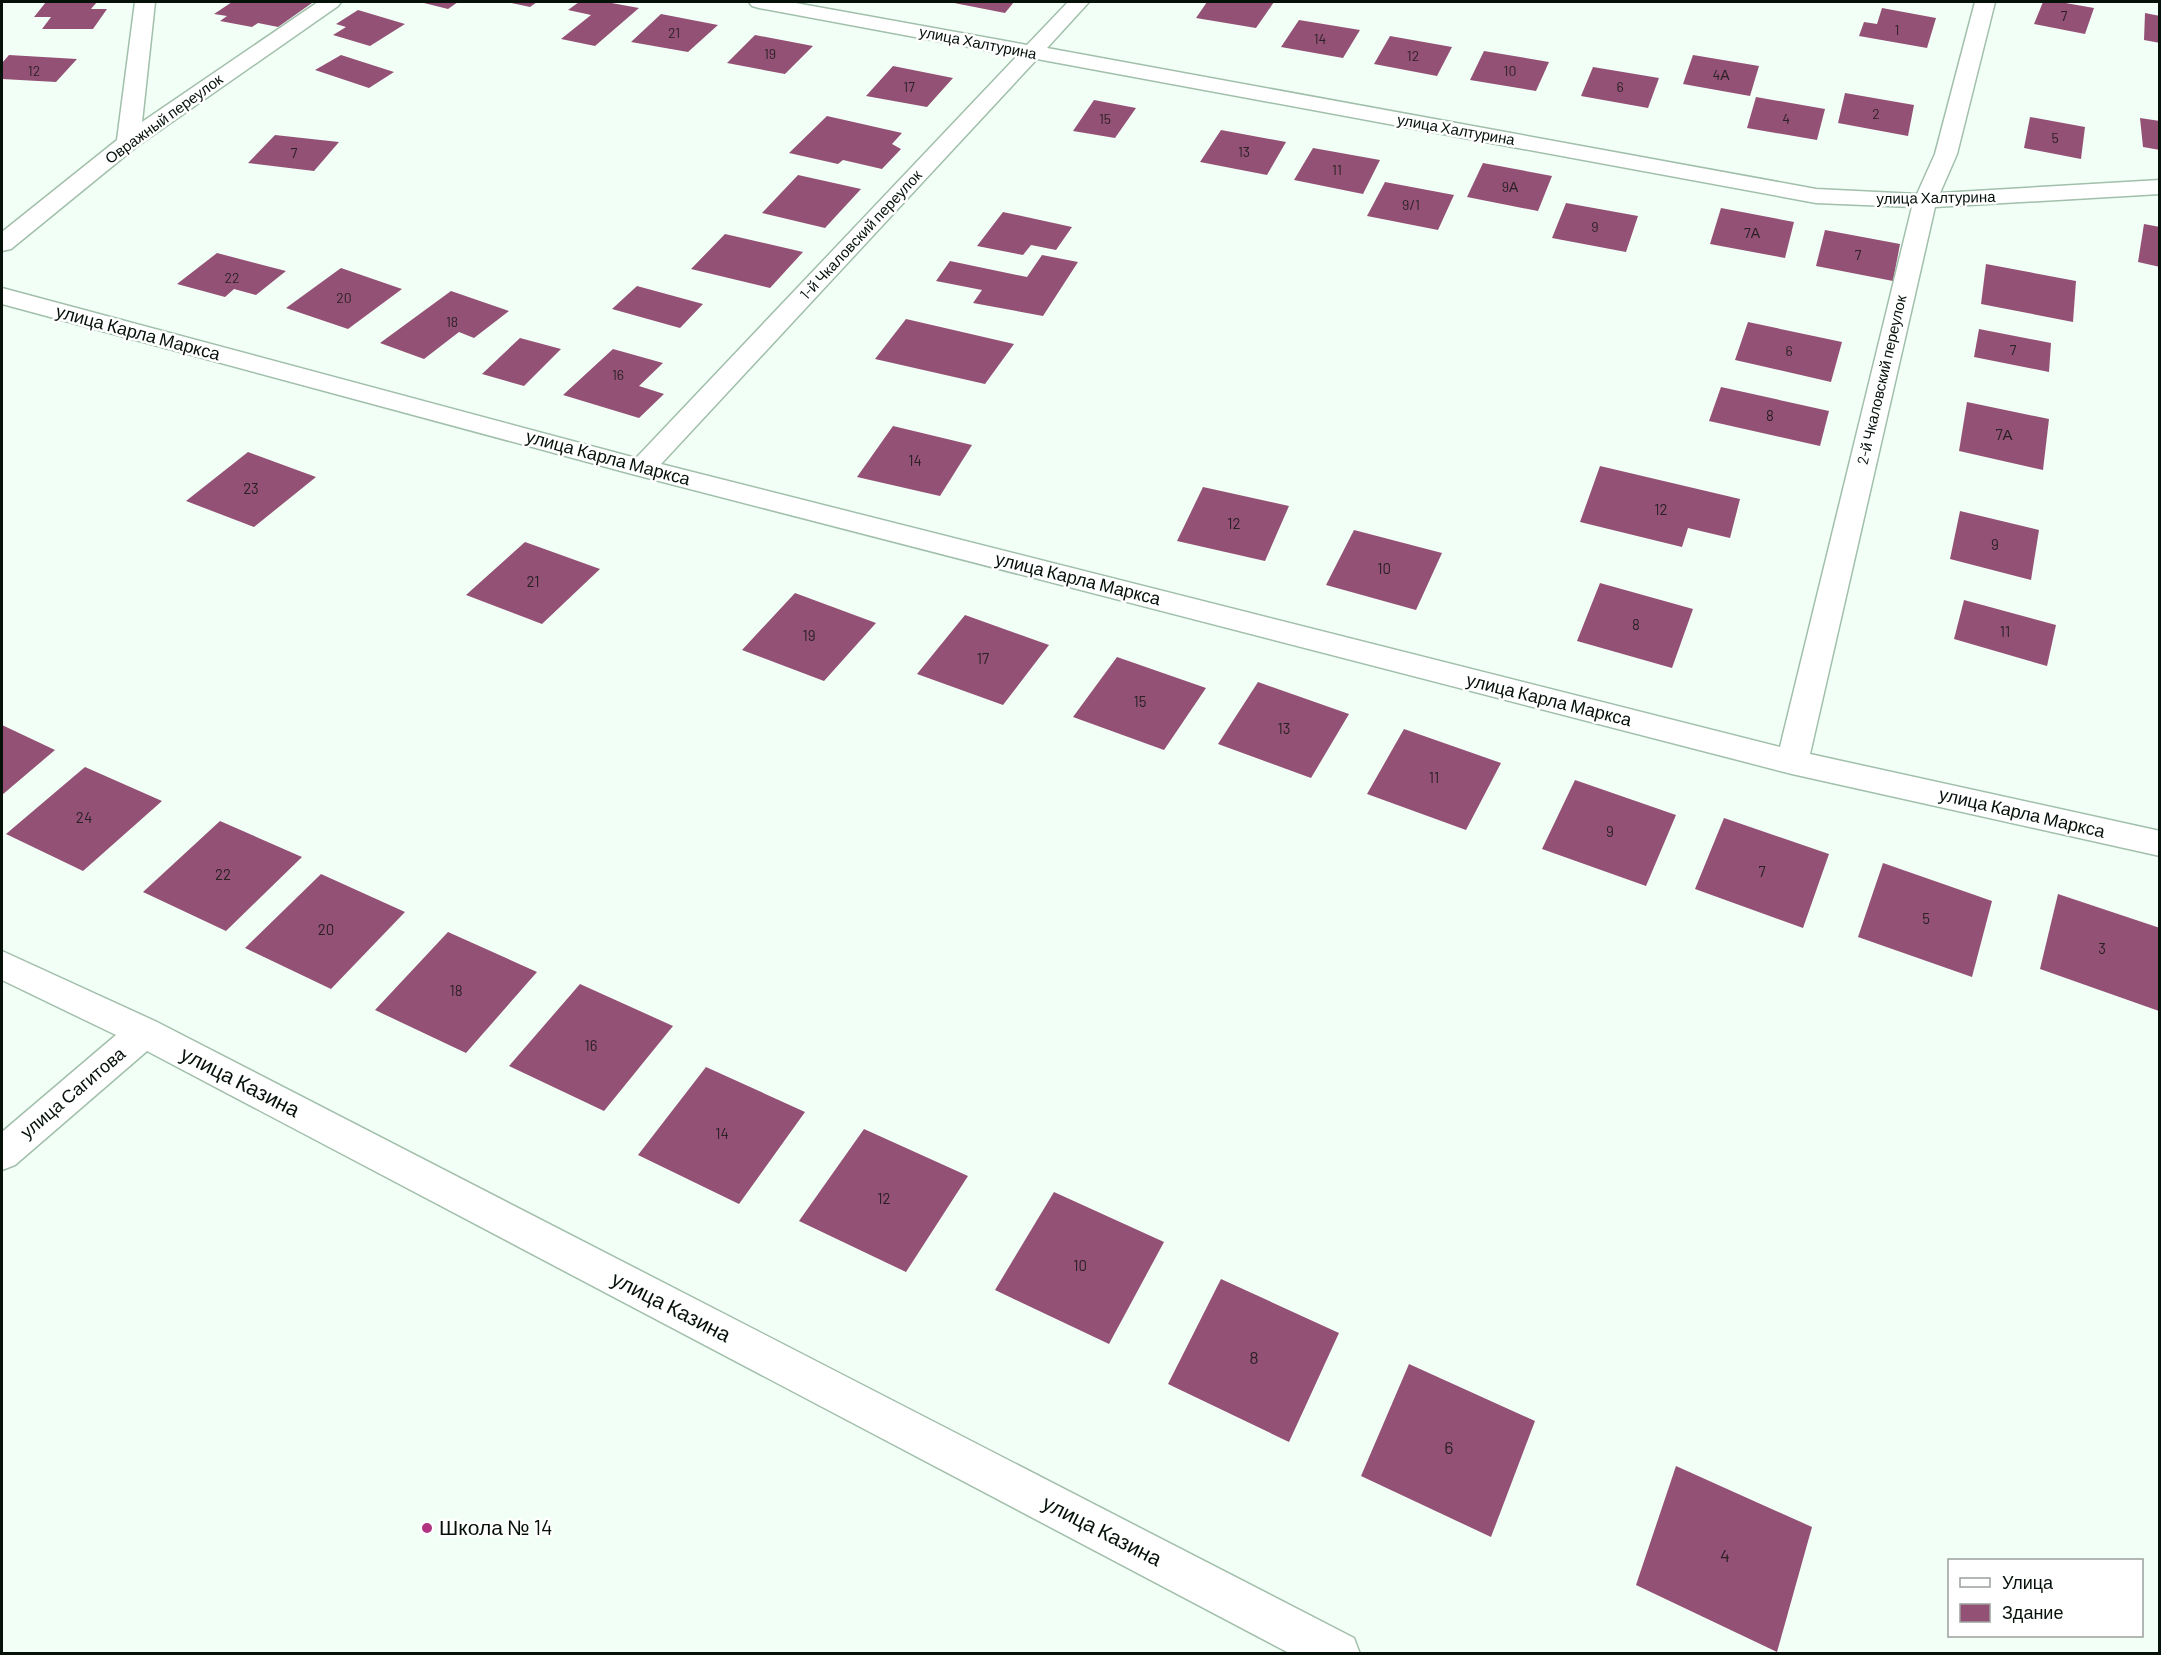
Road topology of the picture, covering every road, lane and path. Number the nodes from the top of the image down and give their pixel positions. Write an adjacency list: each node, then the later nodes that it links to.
1 (145, 2): 7 (street)
2 (331, 2): 7 (street, Овражный переулок)
3 (759, 2): 6 (street, улица Халтурина)
4 (1079, 2): 6 (street, 1-й Чкаловский переулок)
5 (1985, 2): 9 (street, 2-й Чкаловский переулок)
6 (1033, 53): 9 (street, улица Халтурина); 12 (street, 1-й Чкаловский переулок)
7 (128, 142): 10 (street, Овражный переулок)
8 (2160, 187): 9 (street, улица Халтурина)
9 (1925, 201): 13 (street, 2-й Чкаловский переулок)
10 (2, 244)
11 (2, 296): 12 (street, улица Карла Маркса)
12 (642, 468): 13 (street, улица Карла Маркса)
13 (1792, 762): 14 (street, улица Карла Маркса)
14 (2160, 844)
15 (2, 965): 16 (street, улица Казина)
16 (144, 1032): 17 (street, улица Сагитова); 18 (street, улица Казина)
17 (2, 1154)
18 (1338, 1653)

